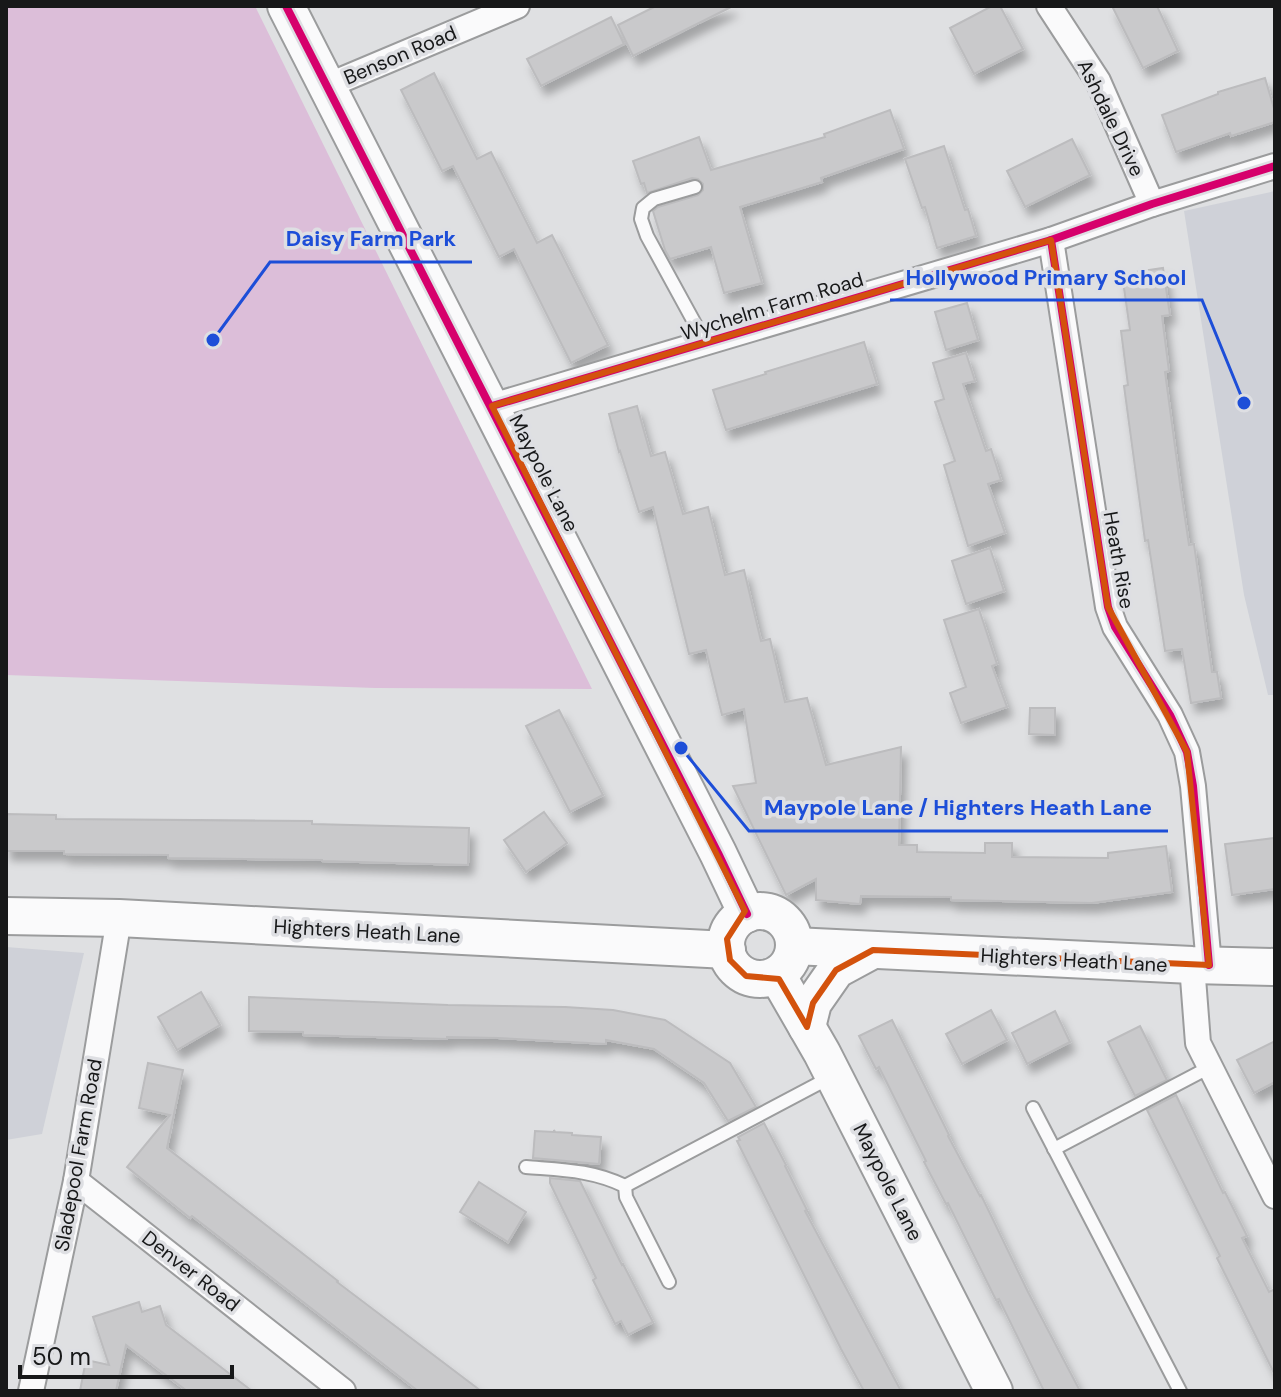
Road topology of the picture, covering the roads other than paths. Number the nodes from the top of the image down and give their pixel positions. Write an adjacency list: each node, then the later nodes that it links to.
1 (286, 6): 4 (street, Maypole Lane)
2 (517, 6): 4 (street, Benson Road)
3 (1049, 6): 7 (street, Ashdale Drive)
4 (327, 86): 10 (street, Maypole Lane)
5 (1275, 166): 7 (street)
6 (695, 187): 9 (lane)
7 (1152, 204): 8 (street, Wychelm Farm Road)
8 (1051, 240): 9 (street, Wychelm Farm Road); 17 (street, Heath Rise)
9 (705, 342): 10 (street, Wychelm Farm Road)
10 (492, 406): 11 (street, Maypole Lane)
11 (747, 914): 14 (street); 16 (street)
12 (6, 916): 13 (street, Highters Heath Lane)
13 (119, 918): 14 (street, Highters Heath Lane); 25 (street, Sladepool Farm Road)
14 (727, 950): 16 (street)
15 (873, 950): 16 (street, Highters Heath Lane); 17 (street, Highters Heath Lane); 19 (street)
16 (786, 960): 19 (street, Maypole Lane)
17 (1201, 965): 18 (street, Highters Heath Lane); 20 (street, Heath Rise)
18 (1275, 967)
19 (807, 1027): 21 (street, Maypole Lane)
20 (1210, 1067): 23 (lane); 27 (street, Heath Rise)
21 (834, 1076): 26 (lane); 31 (street, Maypole Lane)
22 (1033, 1108): 23 (lane)
23 (1054, 1149): 32 (lane)
24 (526, 1167): 26 (lane)
25 (76, 1181): 29 (street, Sladepool Farm Road); 30 (street, Denver Road)
26 (625, 1186): 28 (lane)
27 (1275, 1196)
28 (669, 1282)
29 (31, 1391)
30 (343, 1391)
31 (994, 1391)
32 (1180, 1391)

